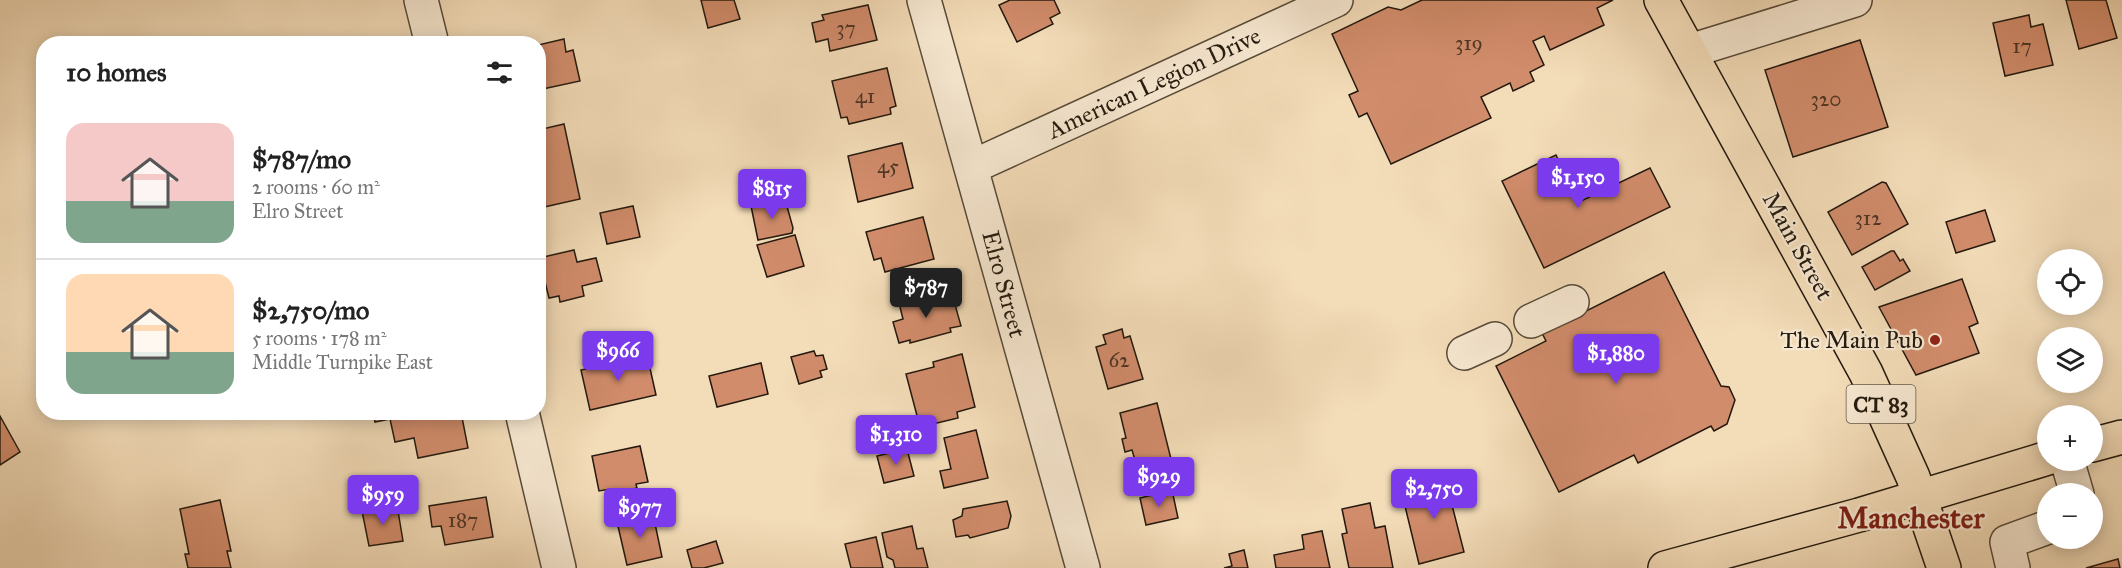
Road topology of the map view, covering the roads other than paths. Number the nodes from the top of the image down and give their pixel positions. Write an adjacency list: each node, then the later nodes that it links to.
1 (421, 0): 6 (street)
2 (924, 0): 8 (street, Elro Street)
3 (1335, 0): 8 (street, American Legion Drive)
4 (1661, 0): 7 (main road, Main Street / CT 83)
5 (1855, 0): 7 (street)
6 (430, 36)
7 (1690, 51): 17 (main road, Main Street / CT 83)
8 (972, 166): 20 (street, Elro Street)
9 (1572, 302): 10 (street)
10 (1531, 321)
11 (1495, 339): 12 (street)
12 (1464, 353)
13 (524, 420): 19 (street)
14 (2122, 437): 15 (main road)
15 (2103, 442)
16 (2037, 461): 17 (main road)
17 (1921, 497): 21 (main road); 22 (main road, Main Street / CT 83)
18 (2037, 531): 23 (street)
19 (559, 568)
20 (1083, 568)
21 (1665, 568)
22 (1944, 568)
23 (2013, 568)

